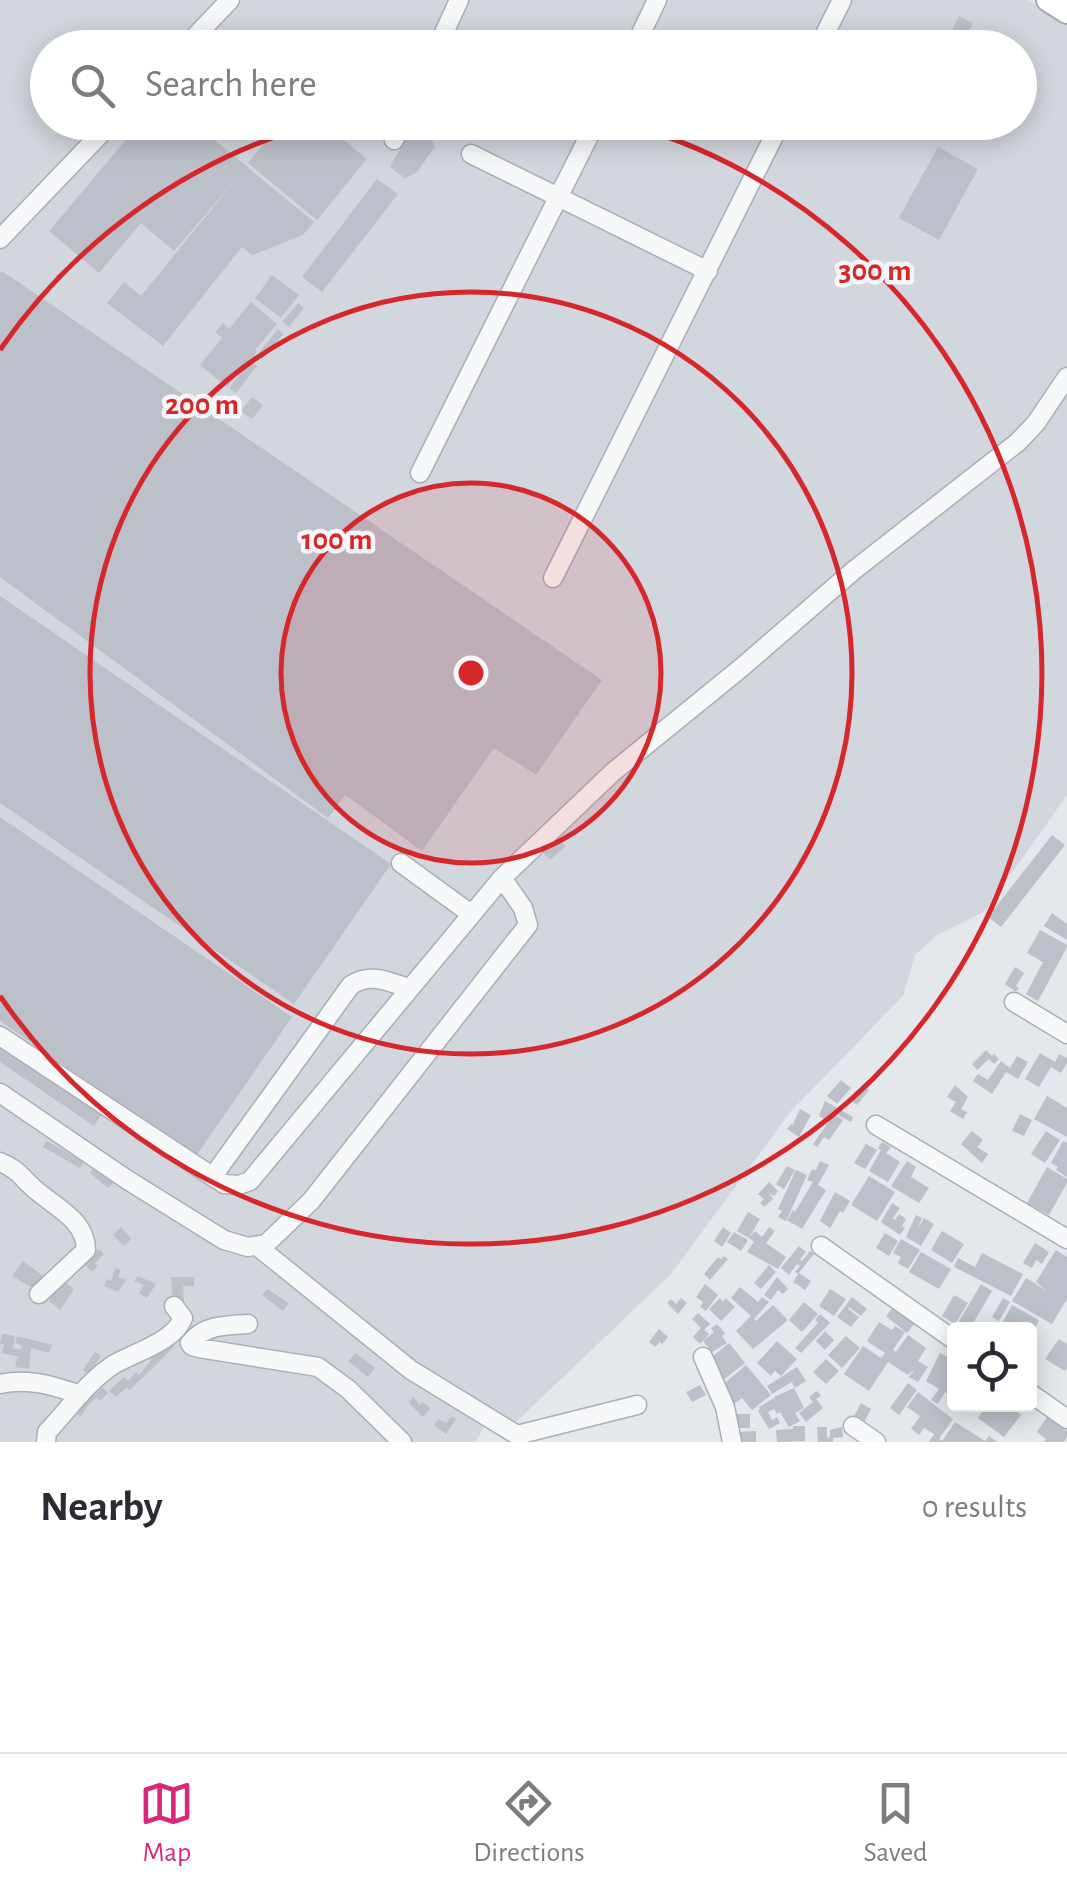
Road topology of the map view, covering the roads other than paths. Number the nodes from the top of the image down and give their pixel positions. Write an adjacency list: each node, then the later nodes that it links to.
1 (230, 0): 7 (street)
2 (460, 0): 8 (street)
3 (657, 0): 9 (street)
4 (842, 0): 10 (street)
5 (1048, 0): 6 (main road)
6 (1067, 12)
7 (201, 30)
8 (446, 30)
9 (643, 30)
10 (827, 30)
11 (95, 140): 16 (street)
12 (587, 140): 15 (street)
13 (772, 140): 17 (street)
14 (471, 154): 15 (street)
15 (558, 198): 17 (street); 19 (street)
16 (0, 239)
17 (708, 271): 20 (street)
18 (1067, 377): 22 (street)
19 (420, 473)
20 (553, 578)
21 (401, 862): 23 (street)
22 (502, 878): 23 (street); 33 (street)
23 (470, 914): 24 (street)
24 (409, 988): 31 (street); 31 (street)
25 (1014, 1002): 26 (street)
26 (1067, 1034)
27 (0, 1036): 31 (street)
28 (0, 1093): 33 (street)
29 (876, 1125): 32 (street)
30 (0, 1162): 35 (street)
31 (212, 1176)
32 (1067, 1239)
33 (257, 1246): 43 (street)
34 (821, 1246): 38 (street)
35 (39, 1294)
36 (174, 1306): 41 (street)
37 (248, 1324): 47 (street)
38 (947, 1335)
39 (703, 1357): 48 (street)
40 (0, 1384): 41 (street)
41 (80, 1395): 46 (street)
42 (1037, 1398): 44 (street)
43 (637, 1406)
44 (1067, 1419)
45 (853, 1426): 49 (street)
46 (46, 1442)
47 (402, 1442)
48 (732, 1442)
49 (876, 1442)

